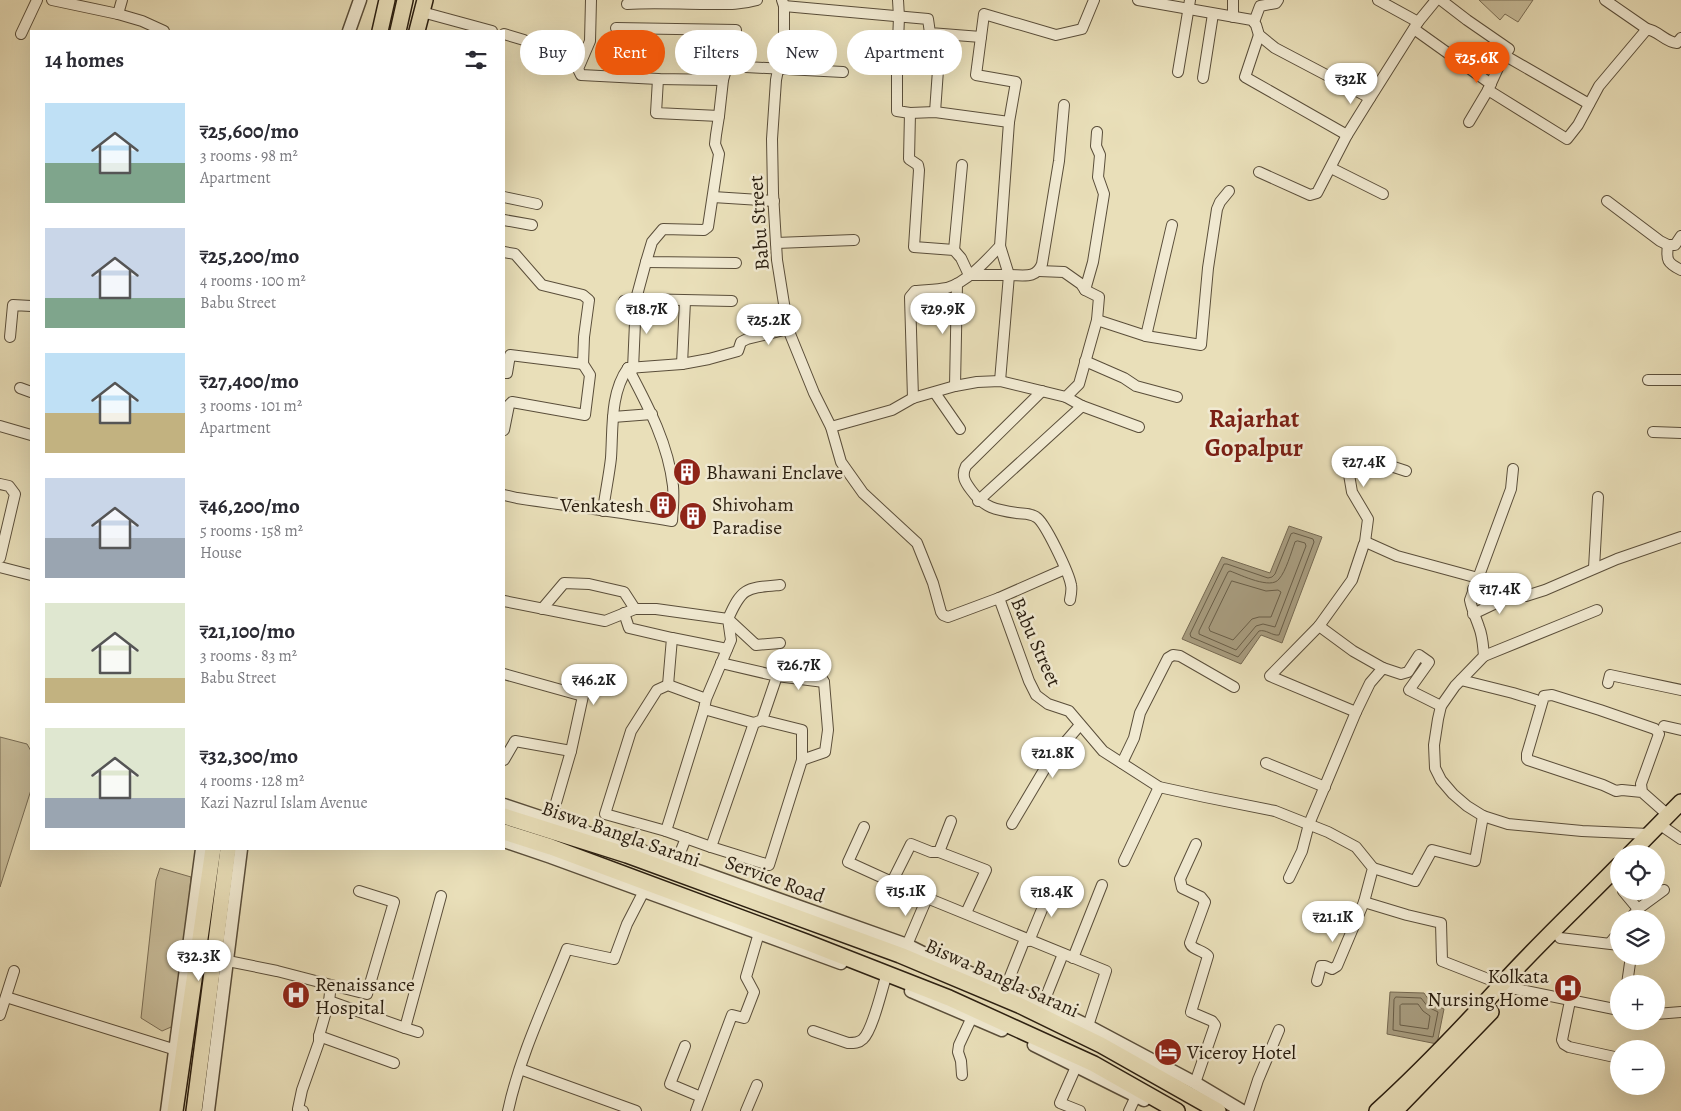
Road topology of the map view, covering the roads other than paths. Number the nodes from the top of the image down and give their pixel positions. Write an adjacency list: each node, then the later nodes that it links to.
1 (37, 0): 38 (street)
2 (52, 0): 22 (street)
3 (122, 0): 22 (street)
4 (360, 0): 31 (street)
5 (387, 0): 32 (main road)
6 (405, 0): 33 (main road)
7 (592, 0): 52 (street)
8 (756, 0): 19 (street)
9 (898, 0): 24 (street)
10 (1094, 0): 41 (street)
11 (1138, 0): 20 (street)
12 (1233, 0): 25 (street)
13 (1278, 0): 26 (street)
14 (1378, 0): 27 (street)
15 (1436, 0): 27 (street)
16 (1441, 0): 44 (street)
17 (1605, 0): 29 (street)
18 (783, 3): 24 (street); 37 (street, Babu Street)
19 (627, 4)
20 (1189, 5): 23 (street); 47 (street)
21 (423, 6): 34 (main road); 35 (street)
22 (118, 14): 30 (street)
23 (1214, 14): 25 (street); 51 (street)
24 (899, 17): 41 (street); 59 (street)
25 (1233, 17): 26 (street)
26 (1254, 22): 40 (street)
27 (1416, 25): 54 (street); 55 (street)
28 (616, 28): 36 (street)
29 (1647, 29): 42 (street); 56 (street)
30 (162, 30)
31 (349, 30)
32 (380, 30)
33 (398, 30)
34 (417, 30)
35 (489, 30)
36 (736, 30)
37 (784, 30)
38 (21, 34)
39 (505, 34): 43 (street)
40 (1259, 35): 55 (street); 64 (street)
41 (981, 37): 61 (street)
42 (1681, 38)
43 (520, 39)
44 (1504, 56): 54 (street); 56 (street)
45 (837, 72): 46 (street)
46 (843, 72)
47 (1178, 72)
48 (724, 75): 53 (street)
49 (777, 75): 72 (street, Babu Street)
50 (938, 75): 58 (street)
51 (1203, 78)
52 (658, 79): 53 (street); 60 (street)
53 (723, 80): 60 (street)
54 (1489, 87): 56 (street); 62 (street)
55 (1370, 98): 64 (street)
56 (1589, 104)
57 (1064, 105): 88 (street)
58 (935, 112): 59 (street); 61 (street)
59 (910, 113): 83 (street)
60 (719, 116): 70 (street)
61 (1009, 122): 82 (street)
62 (1469, 122)
63 (1097, 132): 92 (street)
64 (1347, 135): 66 (street)
65 (962, 166): 83 (street)
66 (1331, 168): 67 (street); 69 (street)
67 (1258, 172)
68 (1229, 191): 100 (street)
69 (1383, 194)
70 (713, 197): 72 (street); 85 (street)
71 (505, 198): 74 (street)
72 (774, 201): 80 (street, Babu Street)
73 (1606, 201): 81 (street)
74 (537, 204)
75 (505, 220): 76 (street)
76 (532, 225)
77 (1172, 225): 100 (street)
78 (1681, 236): 81 (street)
79 (854, 240): 80 (street)
80 (776, 243): 99 (street, Babu Street)
81 (1668, 245): 87 (street)
82 (1000, 246): 89 (street); 90 (street)
83 (954, 250): 89 (street)
84 (505, 252): 103 (street)
85 (646, 262): 86 (street); 93 (street)
86 (736, 264)
87 (1681, 270)
88 (1039, 271): 90 (street); 92 (street)
89 (969, 275): 90 (street); 91 (street)
90 (1009, 275): 109 (street)
91 (957, 284): 110 (street); 117 (street)
92 (1085, 290): 98 (street)
93 (636, 299): 94 (street); 95 (street); 105 (street)
94 (624, 301)
95 (685, 301): 96 (street); 104 (street)
96 (732, 301)
97 (30, 306): 101 (street)
98 (1097, 320): 100 (street); 102 (street)
99 (788, 329): 104 (street); 123 (street, Babu Street)
100 (1146, 336)
101 (10, 337)
102 (1085, 361): 115 (street); 116 (street)
103 (583, 364): 106 (street); 121 (street)
104 (682, 364): 105 (street)
105 (631, 369): 119 (street); 120 (street)
106 (505, 373)
107 (1648, 380): 108 (street)
108 (1681, 380)
109 (1000, 381): 110 (street); 112 (street)
110 (955, 386): 114 (street)
111 (20, 388): 113 (street)
112 (1042, 391): 115 (street); 134 (street)
113 (30, 392)
114 (935, 393): 117 (street); 125 (street)
115 (1066, 397): 118 (street)
116 (1177, 397)
117 (913, 398): 123 (street)
118 (1082, 406): 124 (street); 134 (street)
119 (652, 414): 120 (street); 135 (street)
120 (613, 417): 135 (street)
121 (505, 425)
122 (0, 426): 128 (street)
123 (831, 427): 147 (street, Babu Street)
124 (1139, 427)
125 (960, 430)
126 (1653, 432): 127 (street)
127 (1681, 433)
128 (30, 435)
129 (1513, 469): 143 (street)
130 (1406, 471): 137 (street)
131 (0, 484): 138 (street)
132 (505, 494): 135 (street)
133 (1598, 497): 140 (street)
134 (978, 501): 141 (street)
135 (602, 511)
136 (1681, 537): 140 (street)
137 (1365, 542): 143 (street); 156 (street)
138 (0, 558)
139 (0, 567): 142 (street)
140 (1594, 568): 146 (street)
141 (1065, 569): 147 (street); 148 (street)
142 (30, 575)
143 (1478, 578): 145 (street)
144 (780, 585): 155 (street)
145 (1473, 589): 146 (street); 154 (street)
146 (1516, 594): 154 (street)
147 (998, 598): 177 (street, Babu Street)
148 (1070, 600)
149 (505, 601): 150 (street)
150 (542, 608): 151 (street); 153 (street)
151 (635, 609): 153 (street); 155 (street)
152 (1596, 610): 160 (street)
153 (624, 614): 157 (street)
154 (1473, 614): 160 (street)
155 (728, 619): 158 (street); 159 (street)
156 (1319, 626): 163 (street); 175 (street)
157 (672, 638): 159 (street); 169 (street)
158 (780, 642)
159 (728, 649): 161 (street)
160 (1484, 656): 166 (street)
161 (722, 663): 165 (street); 173 (street)
162 (813, 663): 167 (street)
163 (1383, 668): 174 (street); 175 (street)
164 (505, 674): 180 (street)
165 (777, 676): 167 (street); 176 (street)
166 (1461, 680): 172 (street); 174 (street)
167 (824, 682): 182 (street)
168 (1608, 683): 171 (street)
169 (668, 685): 173 (street); 198 (street)
170 (1234, 687): 183 (street)
171 (1681, 690)
172 (1536, 700)
173 (705, 704): 176 (street); 198 (street)
174 (1441, 706): 191 (street)
175 (1356, 712): 186 (street)
176 (758, 721): 182 (street); 206 (street)
177 (1080, 725): 183 (street, Babu Street); 195 (street)
178 (1664, 726): 179 (street)
179 (1681, 730)
180 (571, 752): 181 (street); 192 (street)
181 (505, 758)
182 (802, 760): 206 (street)
183 (1122, 763): 185 (street, Babu Street)
184 (1266, 763): 186 (street)
185 (1160, 787): 196 (street, Babu Street); 212 (street)
186 (1325, 787): 196 (street)
187 (1642, 792): 187 (street); 194 (street)
188 (1681, 802): 194 (main road)
189 (505, 805): 192 (street, Service Road)
190 (505, 816): 235 (main road, Biswa Bangla Sarani)
191 (1483, 816): 194 (street); 215 (street)
192 (551, 820): 213 (street, Service Road)
193 (951, 820): 211 (street)
194 (1665, 823): 201 (street); 204 (main road); 205 (main road)
195 (1012, 824)
196 (1309, 824): 215 (street, Babu Street); 217 (street)
197 (864, 827): 218 (street)
198 (666, 831): 200 (street)
199 (505, 832): 214 (main road, Biswa Bangla Sarani)
200 (686, 838): 206 (street); 213 (street)
201 (1681, 839)
202 (505, 841): 214 (street)
203 (1196, 844): 268 (street)
204 (1640, 845)
205 (1649, 845)
206 (712, 847)
207 (202, 850): 262 (street)
208 (213, 850): 273 (main road)
209 (228, 850): 274 (main road)
210 (241, 850): 238 (street)
211 (939, 852): 218 (street); 230 (street)
212 (1124, 861)
213 (676, 863): 235 (street, Service Road)
214 (586, 865): 222 (street); 248 (main road, Biswa Bangla Sarani)
215 (1373, 868): 228 (street)
216 (1610, 875): 243 (main road)
217 (1289, 878)
218 (892, 882): 225 (street)
219 (1052, 885): 233 (street)
220 (1102, 885): 237 (street)
221 (359, 891): 242 (street)
222 (644, 891): 231 (street); 266 (street)
223 (1610, 893): 232 (main road)
224 (441, 896): 256 (street)
225 (927, 898): 230 (street); 235 (street)
226 (1631, 900): 229 (street)
227 (1650, 900): 229 (street)
228 (1364, 902): 241 (street); 243 (street)
229 (1638, 909)
230 (966, 912): 233 (street)
231 (759, 933): 240 (street); 271 (street)
232 (1560, 938): 234 (street); 243 (main road)
233 (1027, 940): 236 (street); 244 (street)
234 (1610, 944)
235 (901, 947): 244 (street, Service Road); 285 (main road, Biswa Bangla Sarani)
236 (1062, 954): 237 (street); 249 (street)
237 (1073, 958): 255 (street)
238 (228, 961): 242 (street); 275 (street)
239 (14, 971): 245 (street)
240 (885, 980): 248 (street); 258 (street)
241 (1316, 981)
242 (331, 985): 246 (street)
243 (1507, 986): 247 (street); 288 (main road); 289 (main road)
244 (1005, 989): 249 (street, Service Road)
245 (6, 997): 253 (street); 262 (street)
246 (329, 1000): 256 (street); 260 (street)
247 (1570, 1001): 250 (street); 263 (street)
248 (948, 1002): 254 (street); 264 (main road, Biswa Bangla Sarani)
249 (1043, 1004): 255 (street, Service Road)
250 (1610, 1008)
251 (1681, 1012): 252 (street)
252 (1665, 1013)
253 (0, 1015)
254 (972, 1017): 264 (street); 267 (street)
255 (1088, 1026): 268 (street, Service Road)
256 (405, 1028): 259 (street)
257 (1279, 1030): 287 (street)
258 (813, 1031)
259 (418, 1032)
260 (320, 1036): 265 (street); 276 (street)
261 (685, 1046): 271 (street)
262 (176, 1050): 272 (street)
263 (1610, 1056)
264 (1079, 1062): 270 (street); 281 (street); 284 (main road, Biswa Bangla Sarani)
265 (394, 1063)
266 (520, 1069): 277 (street); 278 (street)
267 (962, 1075)
268 (1195, 1083): 286 (street, Service Road)
269 (756, 1085): 280 (street)
270 (1136, 1096): 282 (street); 283 (street)
271 (701, 1097): 279 (street)
272 (167, 1111)
273 (176, 1111)
274 (194, 1111)
275 (208, 1111)
276 (303, 1111)
277 (508, 1111)
278 (636, 1111)
279 (696, 1111)
280 (746, 1111)
281 (1080, 1111)
282 (1129, 1111)
283 (1163, 1111)
284 (1177, 1111)
285 (1218, 1111)
286 (1242, 1111)
287 (1248, 1111)
288 (1377, 1111)
289 (1395, 1111)

